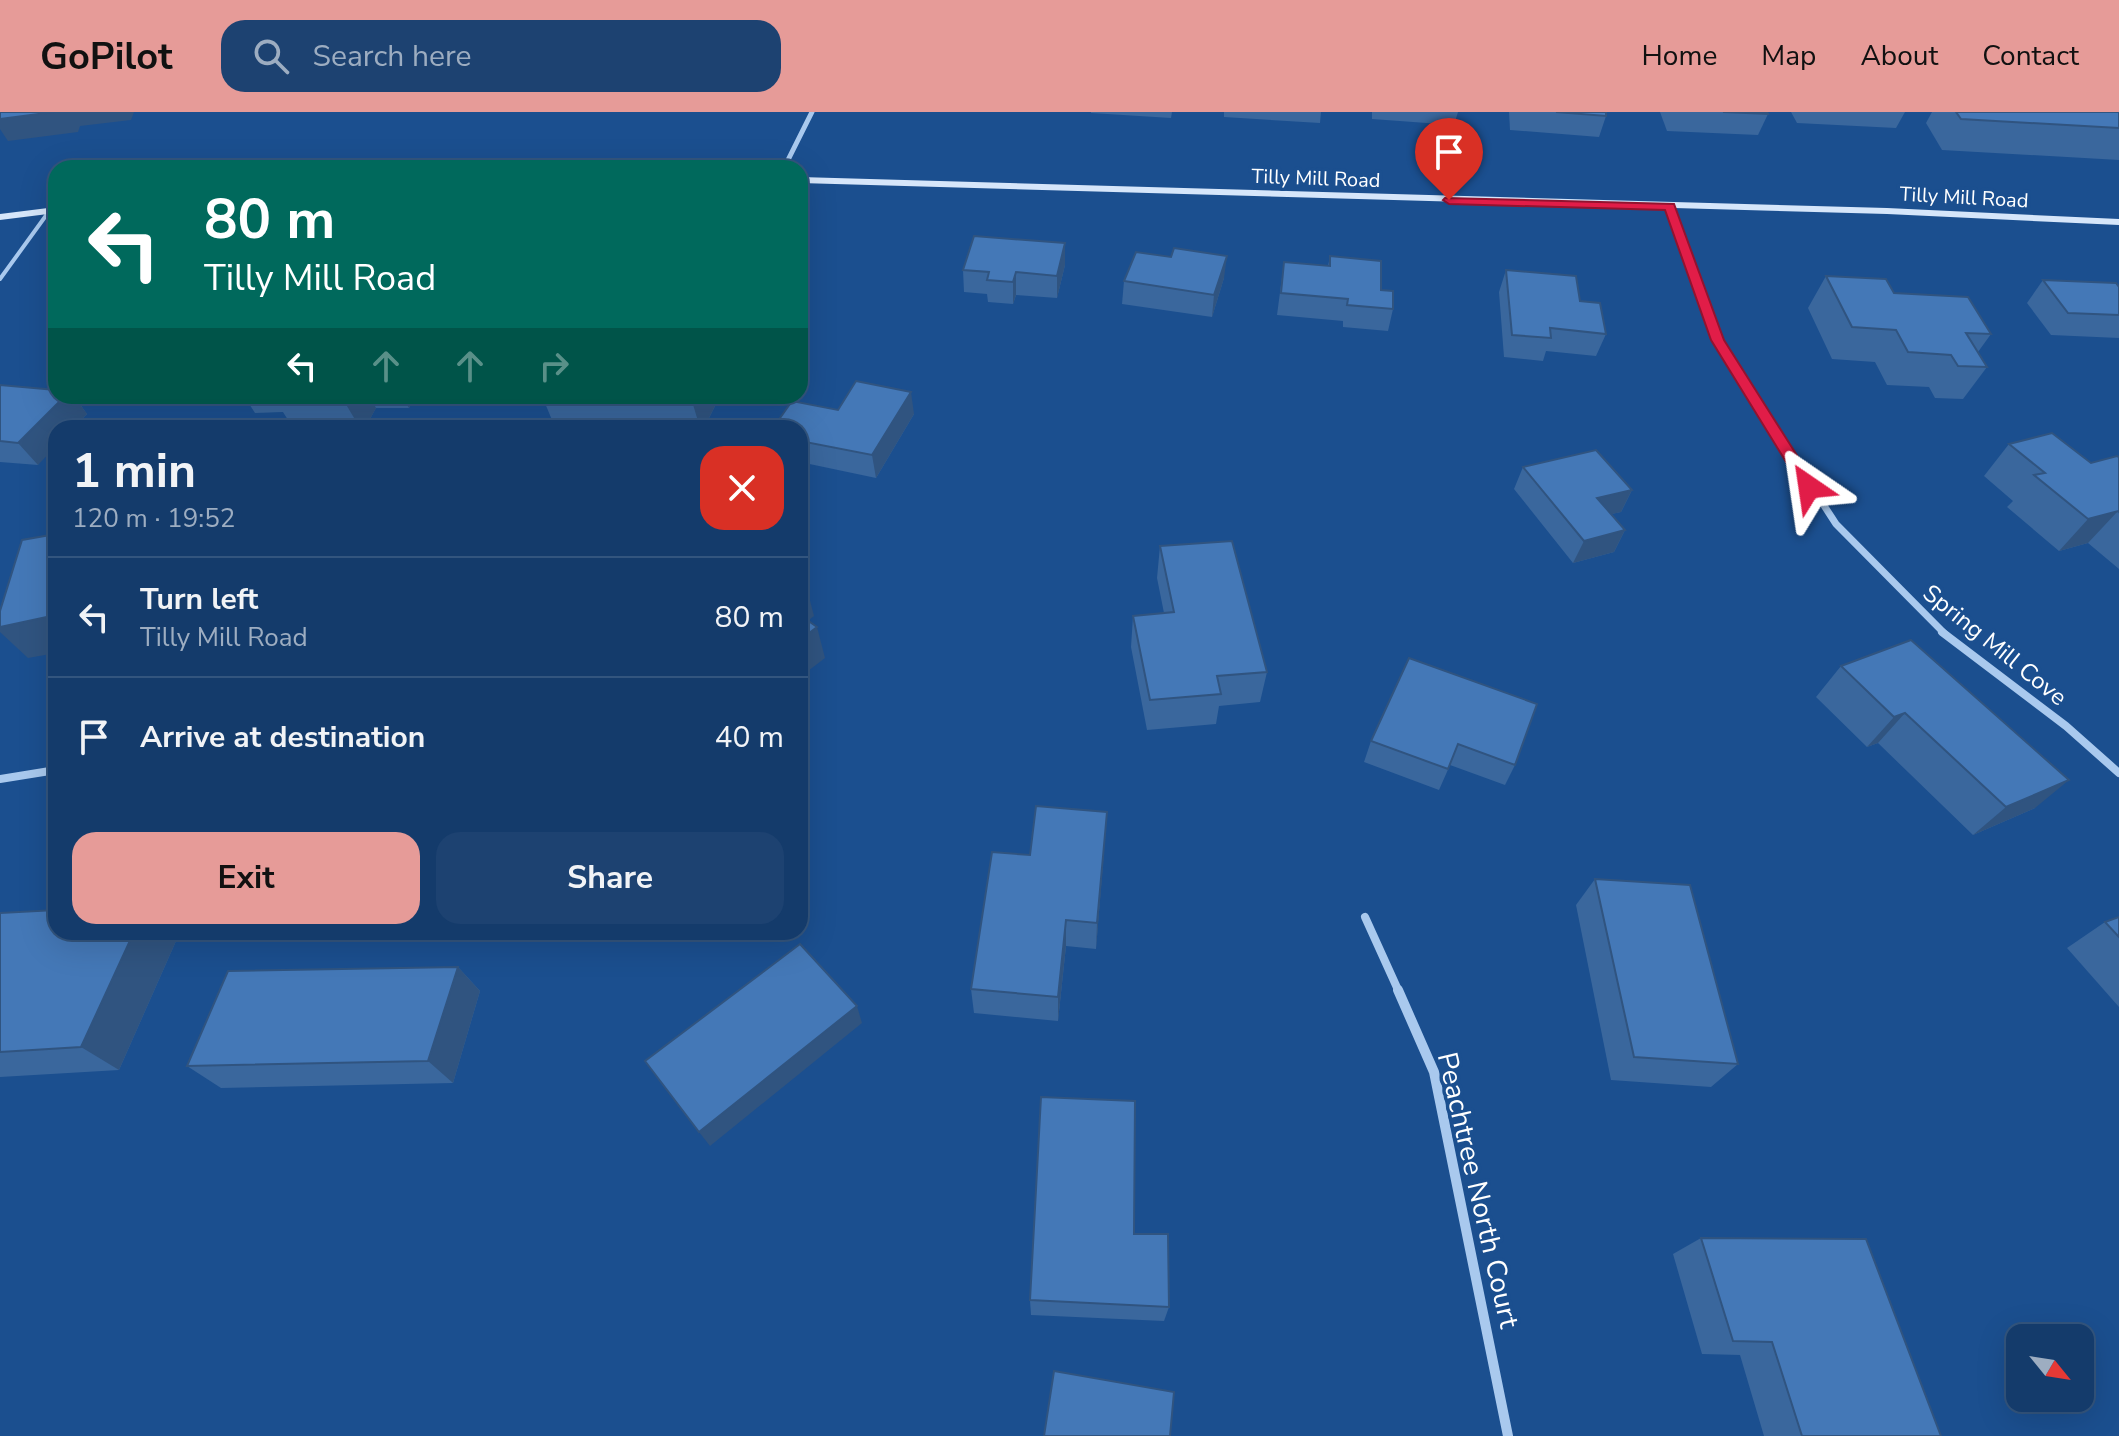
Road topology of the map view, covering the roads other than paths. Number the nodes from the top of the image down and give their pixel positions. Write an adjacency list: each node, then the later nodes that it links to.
1 (812, 112): 2 (street)
2 (788, 160)
3 (808, 180): 4 (street, Tilly Mill Road)
4 (1669, 207): 8 (street, Tilly Mill Road); 11 (street, Spring Mill Cove)
5 (48, 211): 6 (street)
6 (0, 217)
7 (48, 217): 9 (lane)
8 (2119, 222)
9 (0, 279)
10 (48, 771): 12 (street)
11 (2119, 773)
12 (0, 779)
13 (1365, 917): 14 (street, Peachtree North Court)
14 (1508, 1436)

